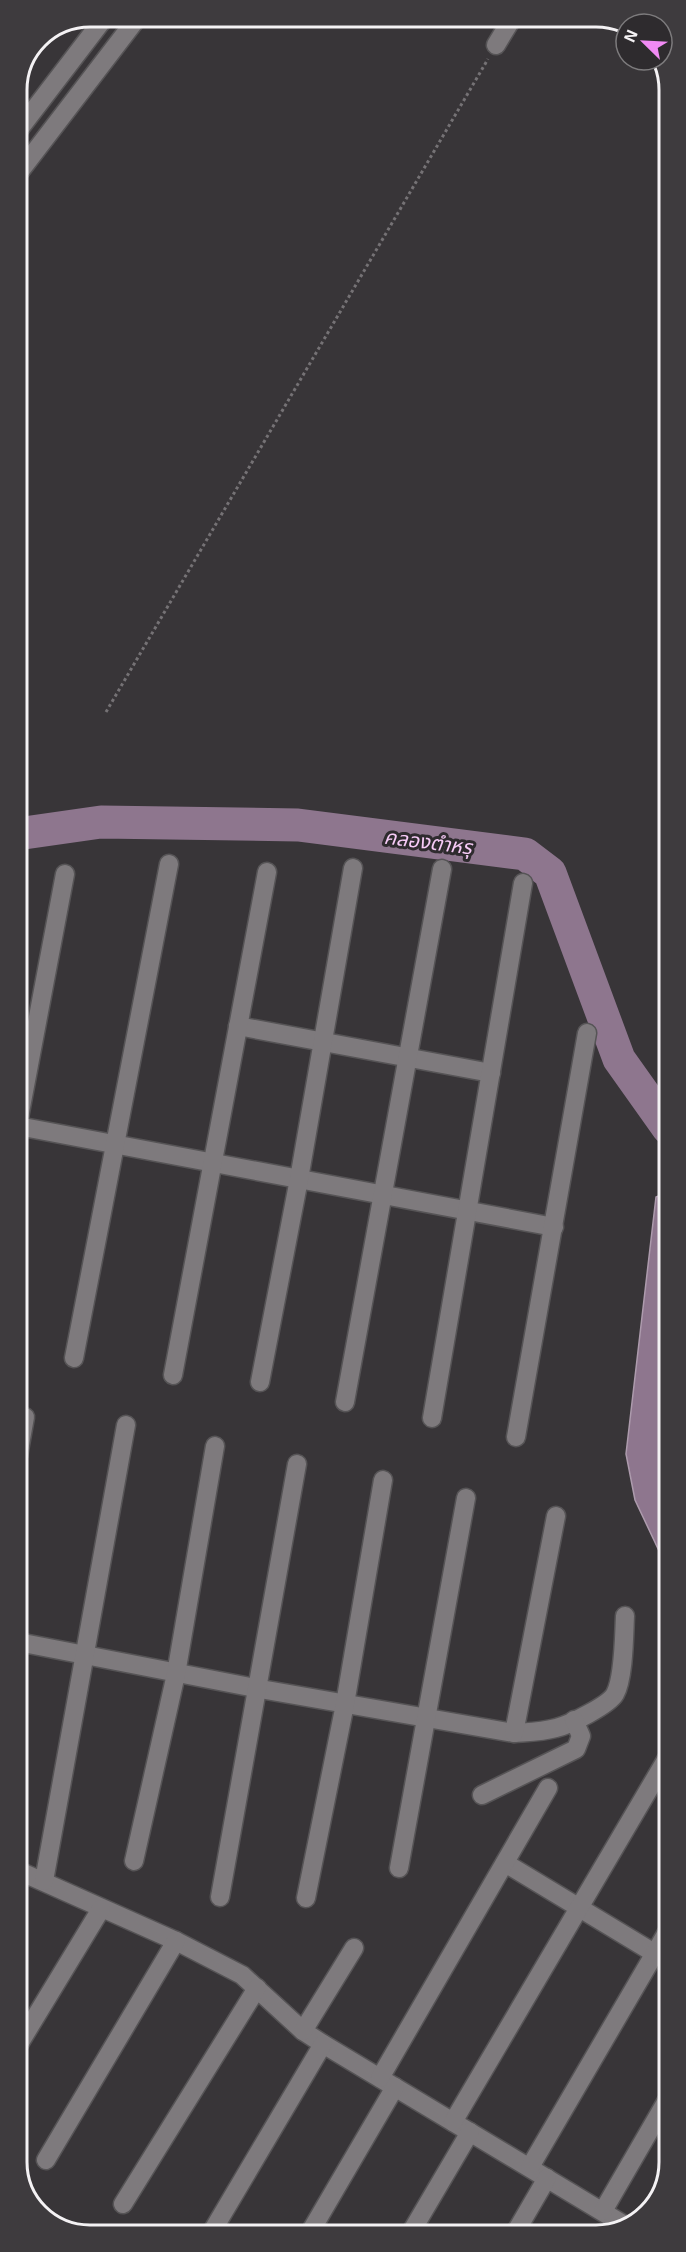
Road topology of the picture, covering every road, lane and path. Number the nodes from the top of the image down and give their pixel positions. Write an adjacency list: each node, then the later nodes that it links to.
1 (97, 27): 5 (street)
2 (130, 27): 6 (street)
3 (507, 27): 4 (street)
4 (496, 45): 7 (path)
5 (27, 119)
6 (27, 162)
7 (106, 712)
8 (170, 864): 21 (street)
9 (353, 868): 16 (street)
10 (442, 869): 17 (street)
11 (267, 872): 14 (street)
12 (65, 874): 19 (street)
13 (523, 883): 18 (street)
14 (238, 1026): 16 (street); 22 (street)
15 (588, 1033): 26 (street)
16 (323, 1041): 17 (street); 23 (street)
17 (409, 1057): 18 (street); 24 (street)
18 (492, 1073): 25 (street)
19 (27, 1076)
20 (27, 1126): 21 (street)
21 (115, 1144): 22 (street); 27 (street)
22 (212, 1162): 23 (street); 28 (street)
23 (299, 1179): 24 (street); 29 (street)
24 (384, 1195): 25 (street); 30 (street)
25 (468, 1211): 26 (street); 31 (street)
26 (554, 1227): 33 (street)
27 (74, 1358)
28 (173, 1375)
29 (260, 1382)
30 (345, 1402)
31 (432, 1418)
32 (126, 1425): 41 (street)
33 (516, 1437)
34 (215, 1446): 42 (street)
35 (297, 1464): 43 (street)
36 (383, 1480): 44 (street)
37 (466, 1498): 45 (street)
38 (556, 1516): 47 (street)
39 (626, 1616): 46 (street)
40 (27, 1644): 41 (street)
41 (86, 1655): 42 (street); 55 (street)
42 (176, 1674): 43 (street); 51 (street)
43 (255, 1688): 44 (street); 56 (street)
44 (345, 1704): 45 (street); 57 (street)
45 (428, 1717): 47 (street); 53 (street)
46 (574, 1720): 47 (street); 50 (street)
47 (514, 1733)
48 (659, 1772): 58 (street)
49 (548, 1788): 52 (street)
50 (482, 1794)
51 (134, 1861)
52 (505, 1863): 58 (street); 68 (street)
53 (399, 1868)
54 (27, 1874): 55 (street)
55 (44, 1881): 59 (street)
56 (220, 1897)
57 (306, 1898)
58 (580, 1907): 62 (street); 70 (street)
59 (101, 1909): 60 (street); 65 (street)
60 (176, 1941): 64 (street); 72 (street)
61 (354, 1948): 66 (street)
62 (659, 1956)
63 (659, 1963): 73 (street)
64 (257, 1988): 66 (street); 75 (street)
65 (27, 2031)
66 (303, 2031): 67 (street)
67 (323, 2044): 68 (street); 78 (street)
68 (387, 2082): 70 (street); 79 (street)
69 (659, 2120): 76 (street)
70 (453, 2122): 71 (street)
71 (470, 2132): 73 (street); 80 (street)
72 (46, 2160)
73 (530, 2168): 74 (street)
74 (547, 2178): 77 (street); 81 (street)
75 (123, 2204)
76 (614, 2222)
77 (614, 2223)
78 (216, 2225)
79 (314, 2225)
80 (416, 2225)
81 (520, 2225)

